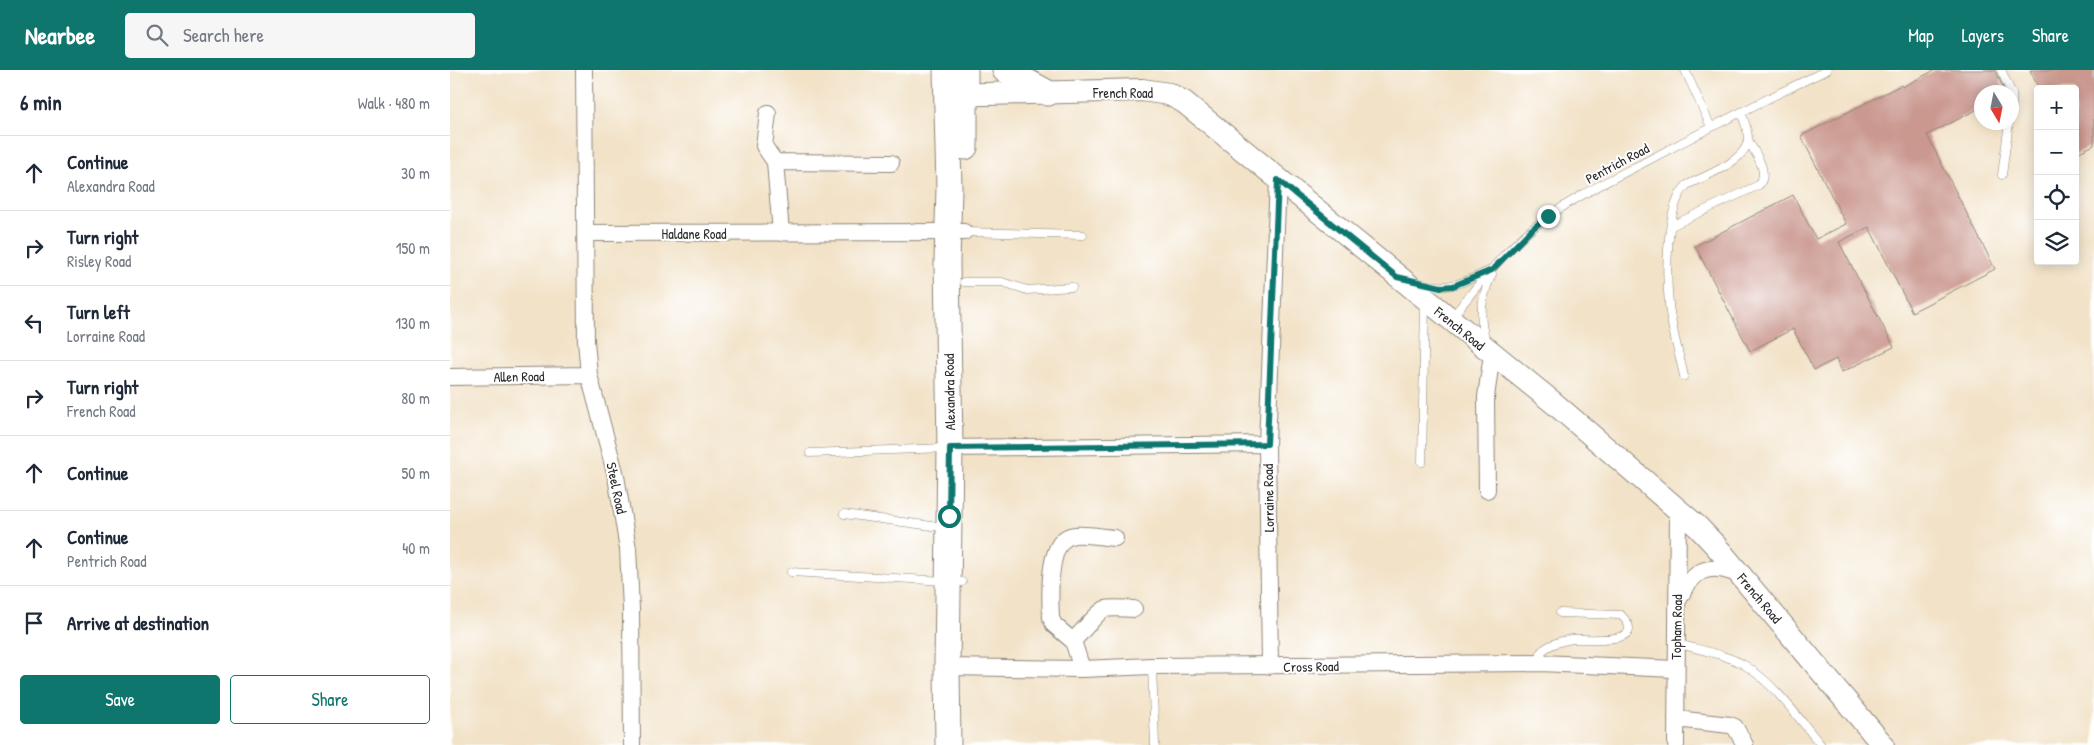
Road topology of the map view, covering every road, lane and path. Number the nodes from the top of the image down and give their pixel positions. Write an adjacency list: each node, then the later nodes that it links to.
1 (584, 70): 21 (street)
2 (946, 70): 8 (main road, Alexandra Road)
3 (1005, 70): 9 (main road)
4 (1685, 70): 12 (lane)
5 (1827, 70): 10 (lane, Pentrich Road)
6 (2001, 70): 7 (lane)
7 (2008, 85)
8 (959, 86): 9 (street, French Road); 20 (main road, Alexandra Road)
9 (1048, 94): 18 (street, French Road)
10 (1741, 112): 12 (lane, Pentrich Road); 14 (lane)
11 (768, 113): 15 (street)
12 (1711, 127): 24 (lane, Pentrich Road)
13 (2008, 130): 17 (lane)
14 (1748, 140): 19 (lane); 19 (lane)
15 (775, 162): 16 (street); 22 (street)
16 (891, 163)
17 (2002, 175)
18 (1278, 180): 25 (street, French Road); 34 (street, Lorraine Road)
19 (1671, 226): 32 (lane)
20 (956, 232): 22 (street, Haldane Road); 23 (lane); 26 (main road, Alexandra Road); 35 (main road, Alexandra Road)
21 (586, 233): 22 (street, Haldane Road); 31 (street, Steel Road)
22 (781, 233)
23 (1083, 235)
24 (1494, 267): 25 (lane); 29 (lane, Pentrich Road); 30 (lane)
25 (1397, 277): 28 (street, French Road)
26 (964, 282): 27 (lane); 35 (main road, Alexandra Road)
27 (1072, 286)
28 (1425, 299): 29 (street, French Road); 37 (lane)
29 (1450, 319): 30 (street, French Road)
30 (1492, 354): 38 (street); 39 (street, French Road)
31 (589, 375): 33 (street, Allen Road); 58 (street, Steel Road)
32 (1684, 376)
33 (450, 377)
34 (1267, 444): 35 (street); 53 (street, Lorraine Road)
35 (957, 448): 36 (lane); 41 (main road, Alexandra Road); 45 (main road, Alexandra Road)
36 (810, 453)
37 (1422, 462)
38 (1487, 490)
39 (1678, 509): 44 (street, French Road); 46 (street, Topham Road)
40 (844, 514): 41 (lane)
41 (949, 526): 45 (main road, Alexandra Road)
42 (1115, 538): 49 (street)
43 (791, 572): 45 (lane)
44 (1740, 575): 46 (street); 65 (street, French Road)
45 (955, 581): 54 (main road, Alexandra Road)
46 (1677, 603): 50 (street, Topham Road)
47 (1134, 609): 49 (street)
48 (1560, 613): 51 (lane)
49 (1073, 641): 55 (street)
50 (1676, 643): 56 (street, Topham Road); 64 (lane)
51 (1540, 663): 53 (street, Cross Road); 56 (street, Cross Road)
52 (1152, 666): 53 (street, Cross Road); 55 (street, Cross Road); 61 (lane)
53 (1270, 666)
54 (954, 667): 55 (street, Cross Road); 59 (main road, Alexandra Road); 60 (main road, Alexandra Road)
55 (1082, 668)
56 (1676, 668): 57 (street, Topham Road)
57 (1676, 719): 62 (street, Topham Road); 63 (street)
58 (632, 745)
59 (948, 745)
60 (962, 745)
61 (1156, 745)
62 (1676, 745)
63 (1746, 745)
64 (1822, 745)
65 (1882, 745)

